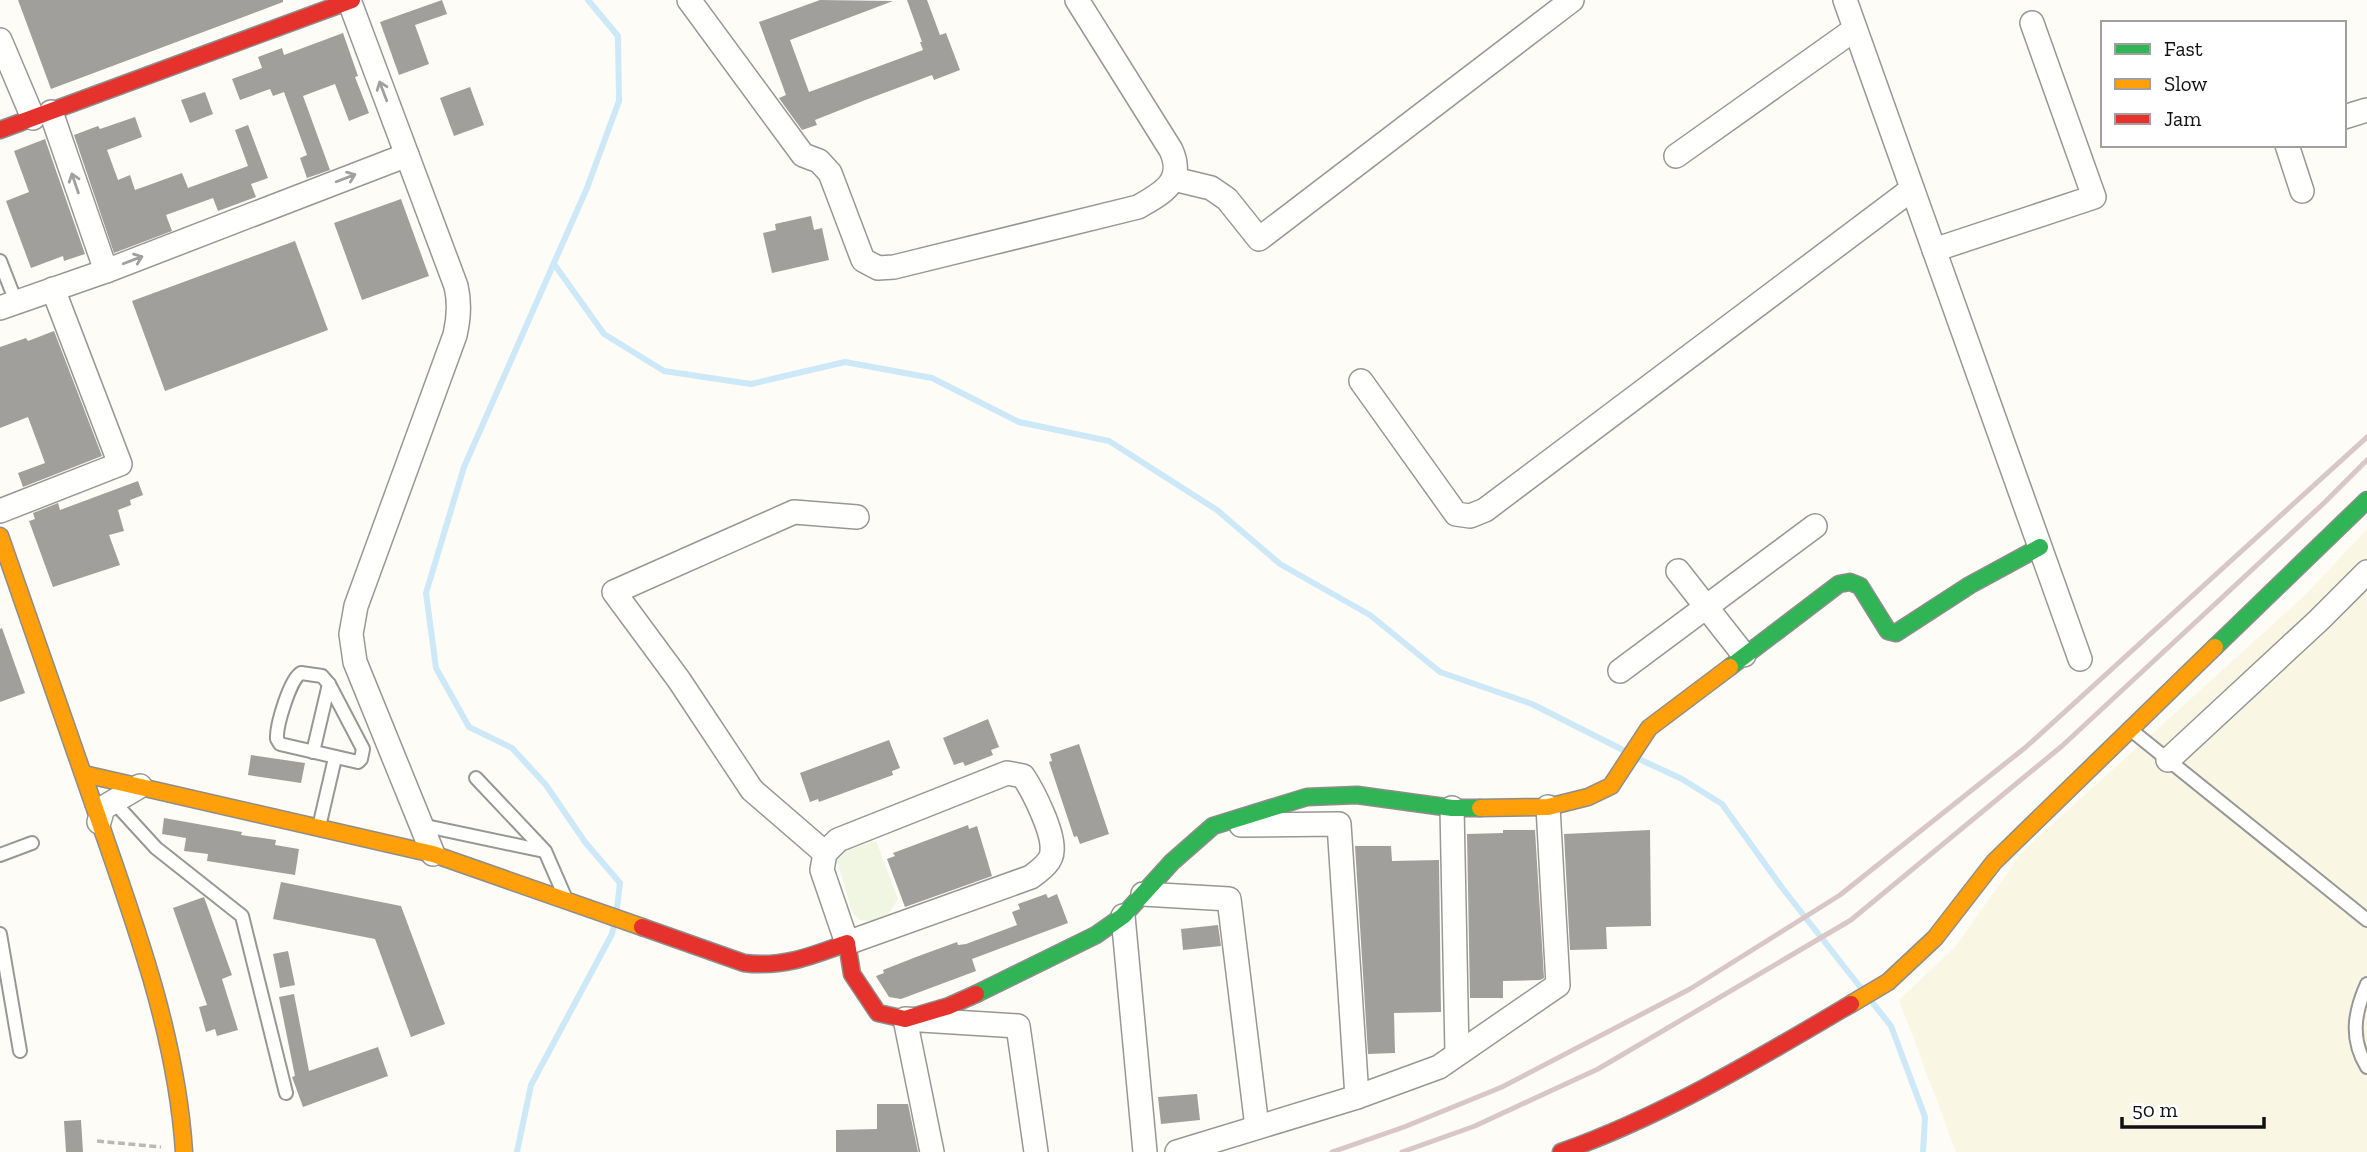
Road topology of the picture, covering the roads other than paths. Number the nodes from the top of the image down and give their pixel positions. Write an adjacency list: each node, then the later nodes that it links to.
1 (350, 0): 10 (street); 14 (street, one-way to 1)
2 (689, 0): 16 (street)
3 (1077, 0): 16 (street)
4 (1572, 0): 16 (street)
5 (1845, 0): 7 (street)
6 (2032, 23): 19 (street)
7 (1856, 29): 15 (street); 17 (street)
8 (0, 40): 10 (street)
9 (2367, 110): 11 (street)
10 (42, 115): 12 (street); 21 (street, one-way to 10)
11 (2346, 116)
12 (0, 130)
13 (2288, 147): 18 (street)
14 (407, 155): 21 (street, one-way to 14); 49 (street)
15 (1676, 156)
16 (1174, 179)
17 (1912, 189): 19 (street); 24 (street)
18 (2302, 191)
19 (1934, 250): 30 (street)
20 (0, 261): 23 (lane)
21 (106, 271): 22 (street)
22 (53, 289): 23 (street); 26 (street)
23 (8, 305)
24 (1362, 382)
25 (2367, 500): 38 (street)
26 (0, 511)
27 (857, 517): 54 (street)
28 (1815, 526): 33 (street)
29 (0, 536): 42 (street)
30 (2040, 547): 34 (street); 35 (street)
31 (1678, 571): 33 (street)
32 (2367, 572): 41 (street)
33 (1707, 607): 34 (street); 36 (street)
34 (1744, 655): 46 (street)
35 (2080, 659)
36 (1620, 671)
37 (328, 684): 39 (lane); 39 (lane); 40 (lane)
38 (2131, 730): 41 (lane); 71 (street)
39 (313, 752): 40 (lane)
40 (335, 758): 51 (lane)
41 (2168, 760): 60 (lane)
42 (84, 774): 44 (street); 48 (street)
43 (476, 778): 53 (lane)
44 (140, 786): 45 (street); 51 (street)
45 (113, 801): 48 (street); 68 (lane)
46 (1548, 807): 47 (street); 66 (street)
47 (1452, 808): 50 (street); 66 (street)
48 (99, 822): 72 (street)
49 (421, 825): 53 (lane); 55 (street)
50 (1213, 826): 57 (street); 69 (street)
51 (319, 828): 55 (street)
52 (32, 843): 56 (lane)
53 (545, 851): 58 (lane)
54 (825, 853): 62 (street); 62 (street)
55 (433, 854): 58 (street)
56 (0, 855)
57 (1143, 894): 59 (street); 70 (street)
58 (567, 900): 62 (street)
59 (1124, 916): 64 (street); 75 (street)
60 (2367, 920)
61 (0, 934): 65 (lane)
62 (847, 943): 64 (street)
63 (2367, 984): 67 (lane)
64 (905, 1019): 73 (street); 74 (street)
65 (20, 1051)
66 (1457, 1053): 69 (street)
67 (2367, 1067)
68 (286, 1093)
69 (1357, 1097): 70 (street)
70 (1257, 1128): 76 (street)
71 (1595, 1147): 77 (street)
72 (184, 1150)
73 (932, 1152)
74 (1036, 1152)
75 (1145, 1152)
76 (1177, 1152)
77 (1561, 1152)

